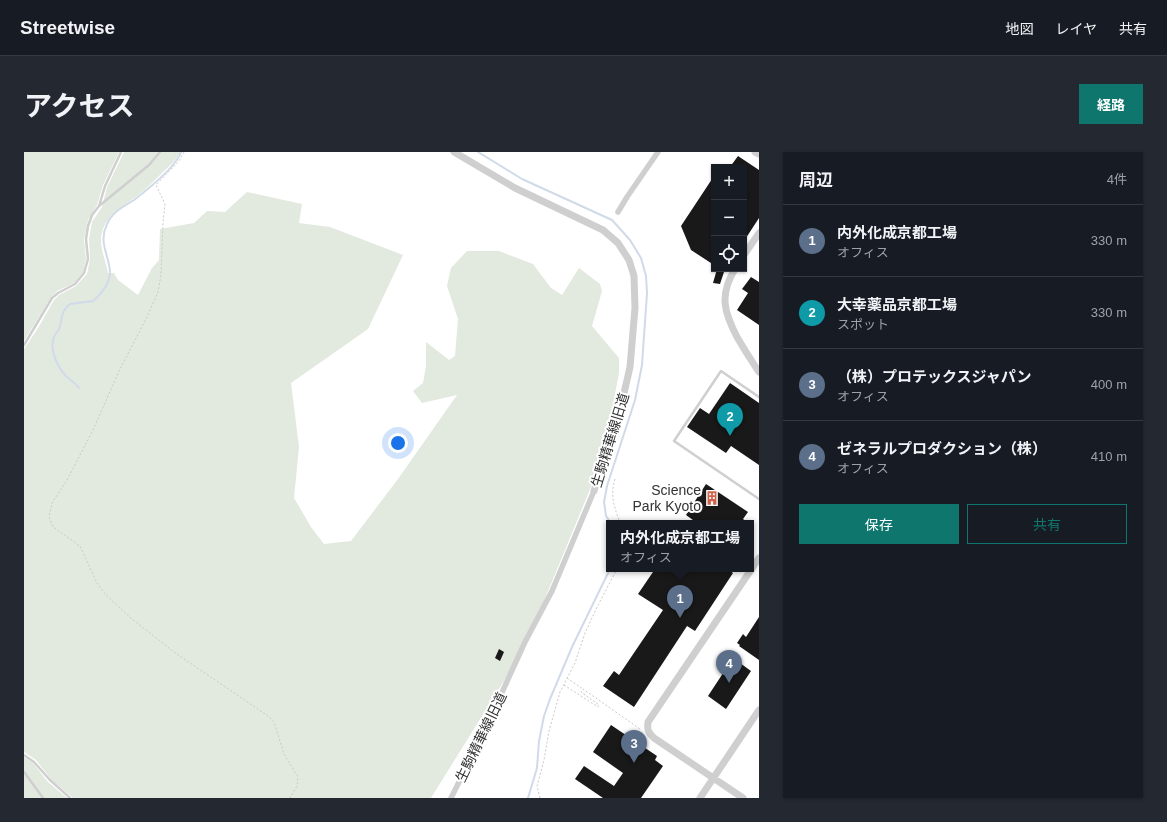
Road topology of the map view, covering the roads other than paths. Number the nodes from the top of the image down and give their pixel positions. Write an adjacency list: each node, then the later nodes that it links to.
1 (121, 152): 7 (lane)
2 (160, 152): 7 (lane)
3 (454, 152): 15 (street, 生駒精華線旧道)
4 (658, 152): 8 (street)
5 (756, 152): 6 (street)
6 (759, 154)
7 (99, 206): 12 (lane)
8 (618, 212)
9 (759, 233): 10 (street)
10 (747, 251)
11 (733, 272): 13 (street)
12 (24, 345)
13 (759, 372)
14 (759, 397): 16 (lane)
15 (594, 491): 24 (street, 生駒精華線旧道)
16 (759, 499)
17 (750, 572): 21 (street)
18 (759, 710): 21 (street)
19 (24, 755): 23 (lane)
20 (24, 772): 22 (lane)
21 (713, 778): 25 (street); 26 (street)
22 (44, 798)
23 (70, 798)
24 (450, 798)
25 (700, 798)
26 (743, 798)

